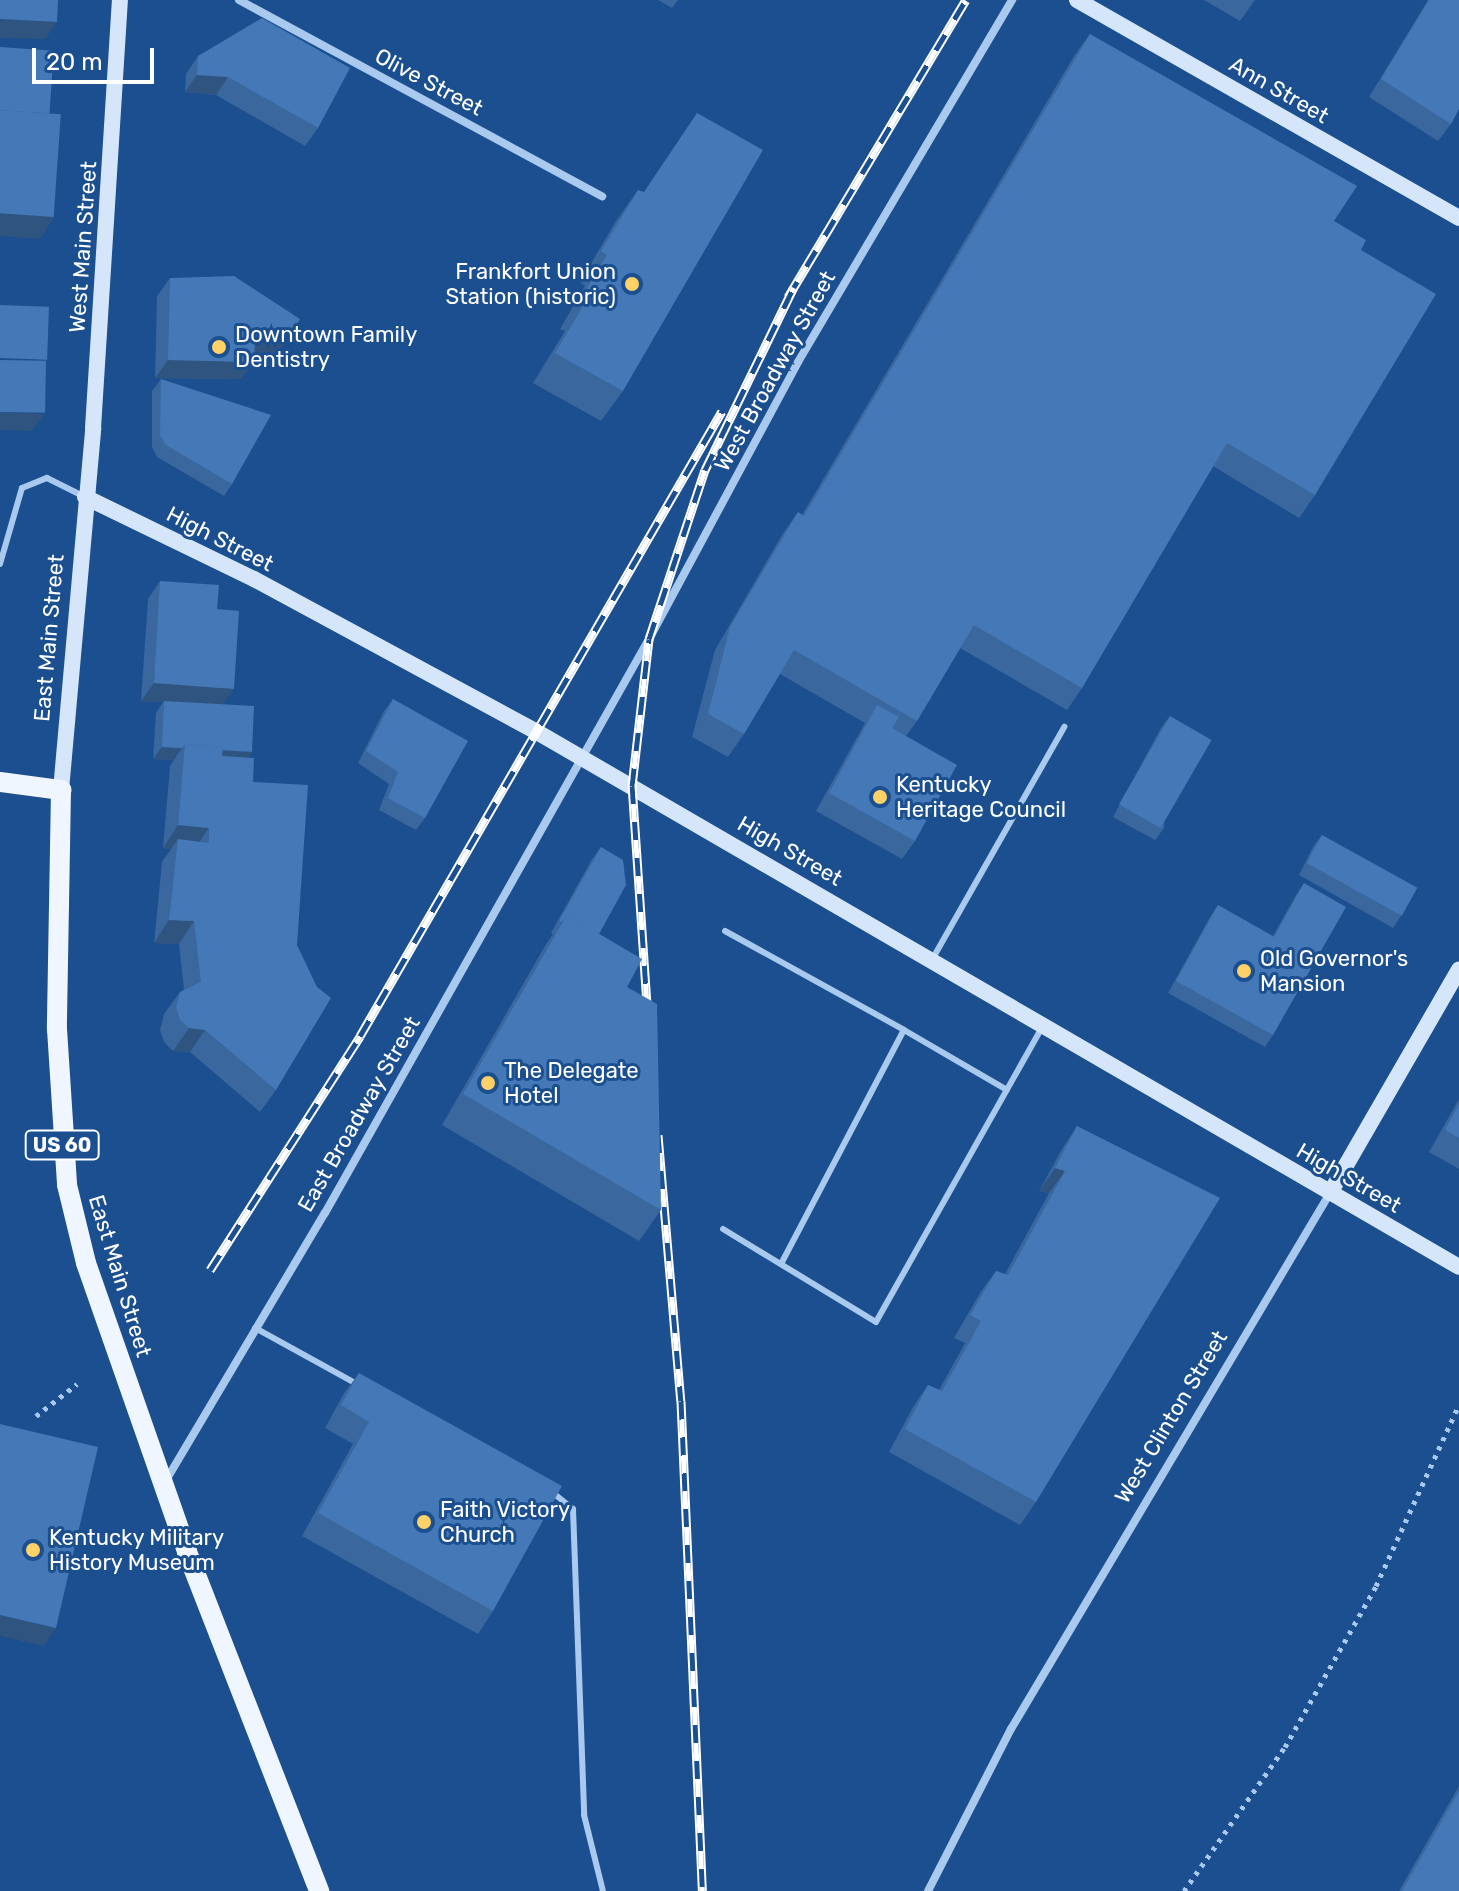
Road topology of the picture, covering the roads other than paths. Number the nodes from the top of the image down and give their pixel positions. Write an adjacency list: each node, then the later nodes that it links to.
1 (120, 0): 7 (main road, West Main Street)
2 (239, 0): 5 (street, Olive Street)
3 (1077, 0): 6 (main road, Ann Street)
4 (1010, 2): 10 (street, West Broadway Street)
5 (602, 196)
6 (1459, 218)
7 (85, 497): 8 (lane); 10 (main road, High Street); 12 (main road, East Main Street)
8 (0, 564)
9 (1064, 727): 14 (lane)
10 (580, 759): 14 (main road, High Street); 23 (street, East Broadway Street)
11 (0, 782): 12 (main road)
12 (61, 790): 25 (main road, East Main Street / US 60)
13 (725, 931): 17 (lane)
14 (931, 961): 16 (main road, High Street)
15 (1459, 970): 19 (main road, West Clinton Street)
16 (1042, 1027): 18 (lane); 19 (main road, High Street)
17 (904, 1030): 18 (lane); 21 (lane)
18 (1007, 1090): 21 (lane)
19 (1330, 1193): 22 (main road, High Street); 29 (street, West Clinton Street)
20 (723, 1229): 21 (lane)
21 (781, 1264)
22 (1459, 1267)
23 (255, 1328): 24 (lane); 25 (street, East Broadway Street)
24 (363, 1388)
25 (163, 1484): 27 (main road, East Main Street / US 60)
26 (540, 1485): 28 (lane)
27 (319, 1891)
28 (603, 1891)
29 (928, 1891)

